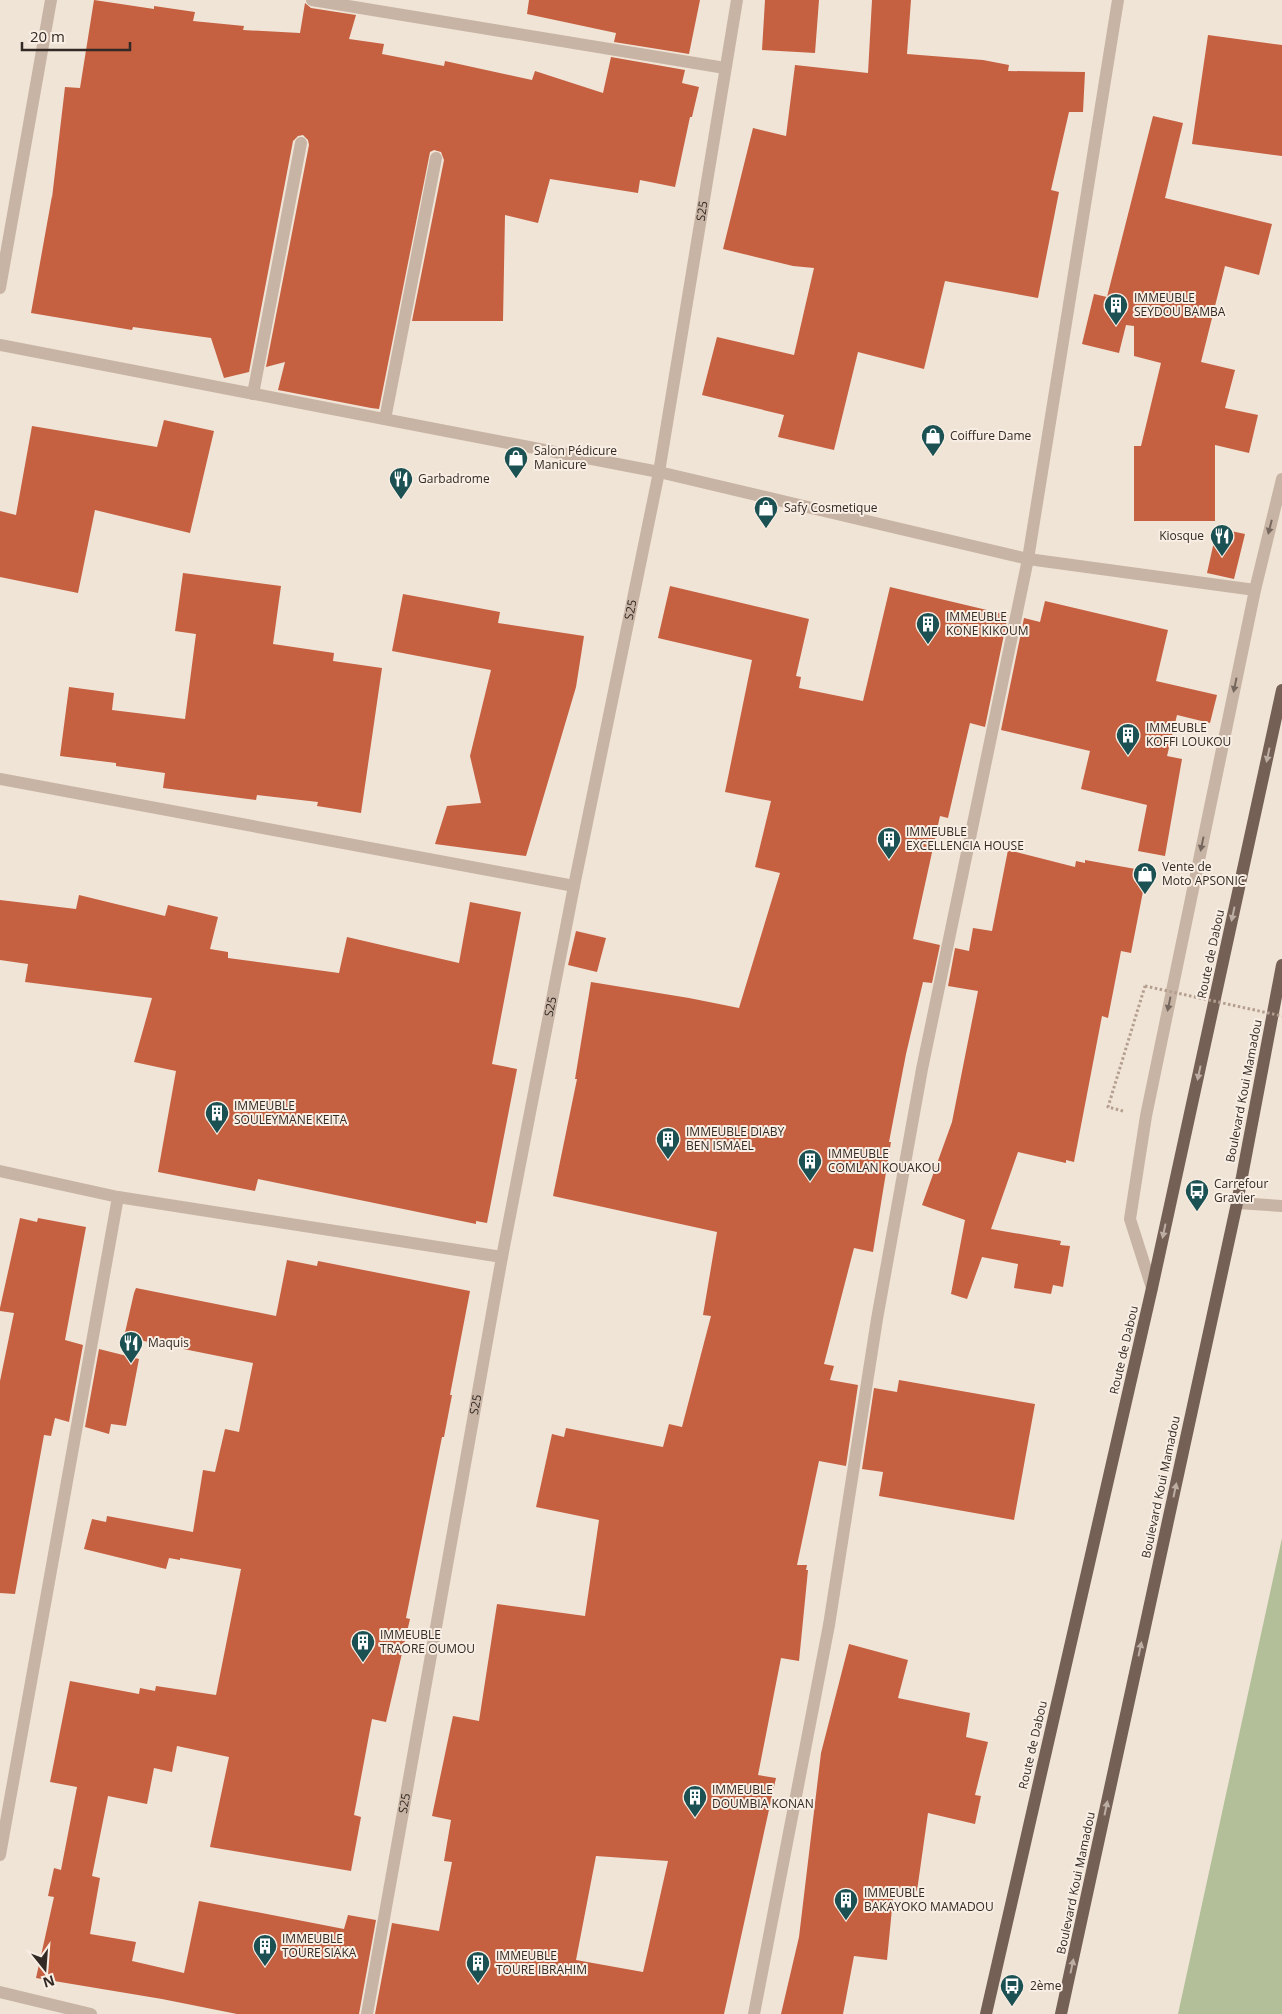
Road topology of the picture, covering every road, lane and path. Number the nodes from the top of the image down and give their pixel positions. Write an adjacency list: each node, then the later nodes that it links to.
1 (51, 0): 8 (street)
2 (312, 0): 5 (street)
3 (737, 0): 5 (street, S25)
4 (1118, 0): 14 (street)
5 (725, 68): 12 (street, S25)
6 (300, 144): 10 (street)
7 (436, 158): 11 (street)
8 (0, 288)
9 (0, 345): 10 (street)
10 (253, 394): 11 (street)
11 (385, 420): 12 (street)
12 (659, 472): 14 (street); 18 (street, S25)
13 (1282, 479): 15 (street, one-way to 15)
14 (1028, 559): 15 (street); 32 (street)
15 (1255, 590): 21 (street, one-way to 21)
16 (1282, 690): 27 (main road, Route de Dabou, one-way to 27)
17 (0, 779): 18 (street)
18 (574, 886): 26 (street, S25)
19 (1282, 965): 24 (main road, Boulevard Koui Mamadou)
20 (1282, 1016): 21 (path, bridge)
21 (1146, 1116): 27 (street)
22 (0, 1171): 23 (street)
23 (118, 1197): 26 (street); 28 (street)
24 (1237, 1203): 25 (street); 34 (main road, Boulevard Koui Mamadou, one-way to 24)
25 (1282, 1206)
26 (502, 1257): 31 (street, S25)
27 (1152, 1288): 33 (main road, Route de Dabou)
28 (0, 1855)
29 (0, 1992): 30 (street)
30 (91, 2014)
31 (367, 2014)
32 (754, 2014)
33 (986, 2014)
34 (1061, 2014)

